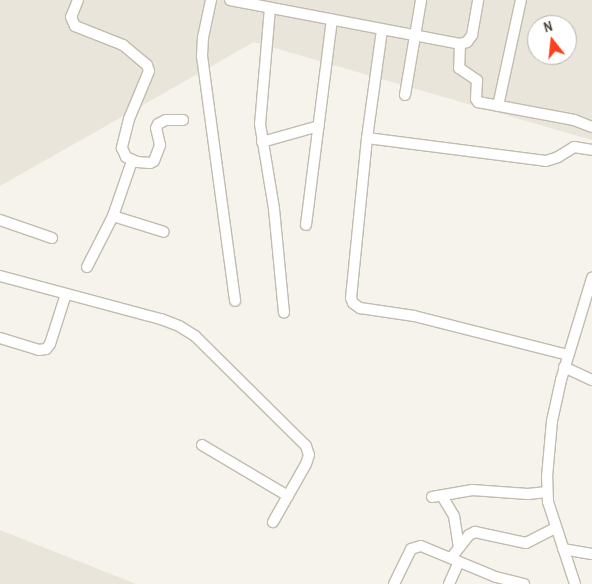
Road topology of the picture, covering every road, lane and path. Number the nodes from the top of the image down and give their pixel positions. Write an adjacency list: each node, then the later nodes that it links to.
1 (78, 0): 21 (street)
2 (212, 0): 31 (street)
3 (230, 0): 7 (street)
4 (421, 0): 11 (street)
5 (478, 0): 12 (street)
6 (521, 0): 14 (street)
7 (258, 3): 8 (street)
8 (270, 8): 9 (street); 19 (street)
9 (332, 20): 10 (street); 16 (street)
10 (382, 30): 11 (street); 18 (street)
11 (416, 36): 12 (street); 13 (street)
12 (460, 44): 14 (street)
13 (405, 95)
14 (498, 106): 17 (street)
15 (182, 120): 21 (street)
16 (319, 126): 19 (street); 24 (street)
17 (592, 127)
18 (367, 138): 20 (street); 34 (street)
19 (262, 142): 32 (street)
20 (592, 150)
21 (132, 161): 22 (street)
22 (113, 216): 25 (street); 27 (street)
23 (0, 220): 26 (street)
24 (306, 225)
25 (164, 232)
26 (52, 238)
27 (87, 267)
28 (0, 276): 30 (street)
29 (592, 278): 34 (street)
30 (66, 294): 33 (street); 39 (street)
31 (235, 301)
32 (284, 313)
33 (0, 338)
34 (568, 355): 35 (street)
35 (564, 367): 36 (street); 38 (street)
36 (592, 380)
37 (202, 446): 39 (street)
38 (547, 492): 41 (street); 42 (street)
39 (288, 496): 40 (street)
40 (273, 522)
41 (556, 528): 42 (street); 43 (street)
42 (459, 548): 45 (street)
43 (563, 548): 44 (street); 49 (street)
44 (592, 554)
45 (455, 560): 46 (street); 47 (street); 48 (street)
46 (394, 584)
47 (450, 584)
48 (524, 584)
49 (575, 584)

